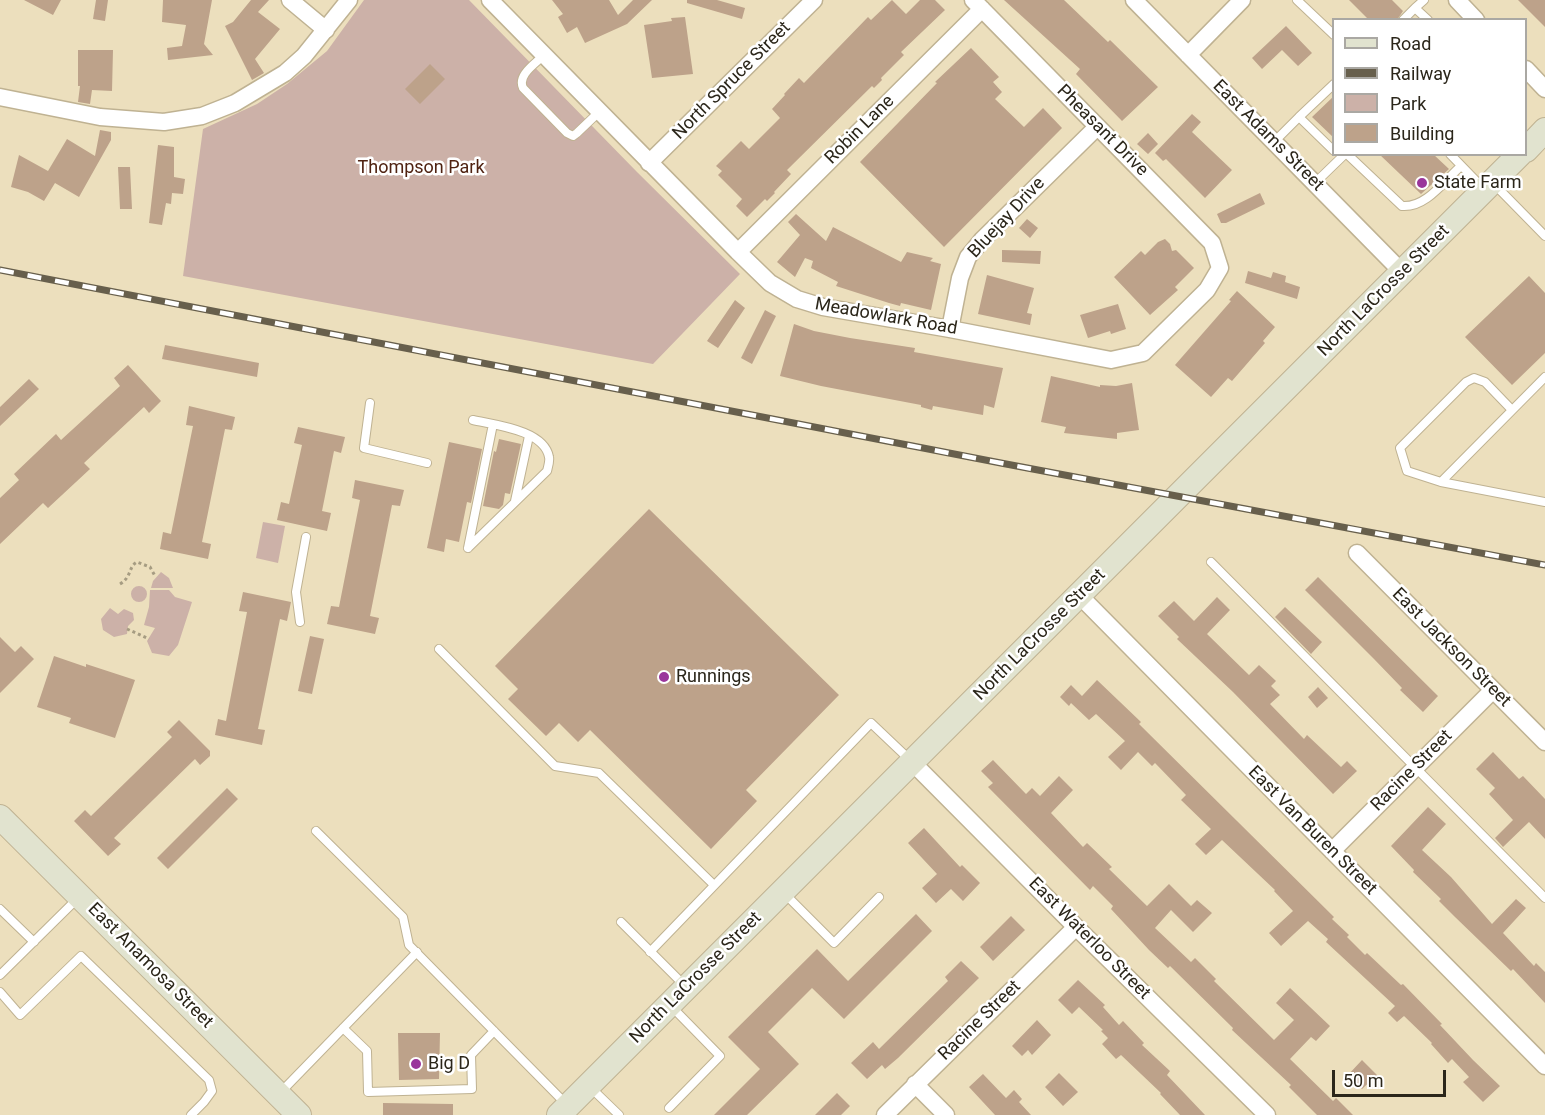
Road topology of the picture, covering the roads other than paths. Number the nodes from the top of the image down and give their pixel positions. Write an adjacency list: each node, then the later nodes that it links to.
1 (290, 0): 15 (street)
2 (350, 0): 15 (street)
3 (490, 0): 17 (street, Meadowlark Road)
4 (814, 0): 34 (street, North Spruce Street)
5 (1134, 0): 18 (street, East Adams Street)
6 (1242, 0): 18 (street)
7 (1297, 0): 16 (lane)
8 (1424, 0): 11 (lane)
9 (1457, 0): 14 (street)
10 (977, 4): 25 (street, Pheasant Drive); 39 (street, Robin Lane)
11 (1415, 8): 12 (lane); 13 (lane)
12 (1405, 18)
13 (1426, 18)
14 (1474, 18)
15 (326, 30): 22 (street)
16 (1332, 33)
17 (544, 55): 23 (street, Meadowlark Road); 23 (lane)
18 (1188, 55): 27 (street, East Adams Street)
19 (1527, 70): 21 (street)
20 (1332, 86): 24 (lane)
21 (1545, 88)
22 (0, 96)
23 (599, 112): 34 (street, Meadowlark Road)
24 (1299, 117): 27 (lane); 28 (lane)
25 (1097, 127): 40 (street, Pheasant Drive); 42 (street, Bluejay Drive)
26 (1545, 130): 29 (main road)
27 (1274, 142): 36 (street, East Adams Street)
28 (1332, 147)
29 (1527, 149)
30 (1340, 156): 36 (lane)
31 (1342, 156): 35 (lane)
32 (1453, 156): 35 (lane)
33 (1519, 156): 37 (main road, North LaCrosse Street)
34 (649, 163): 39 (street, Meadowlark Road)
35 (1461, 166): 37 (lane)
36 (1315, 183): 41 (street, East Adams Street)
37 (1489, 186): 38 (lane); 41 (main road, North LaCrosse Street)
38 (1545, 236)
39 (738, 252): 42 (street, Meadowlark Road)
40 (1220, 268): 42 (street, Meadowlark Road)
41 (1402, 272): 56 (main road, North LaCrosse Street)
42 (950, 328)
43 (1545, 377): 45 (lane)
44 (370, 403): 49 (lane)
45 (1512, 410): 50 (lane); 50 (lane)
46 (472, 420): 47 (lane)
47 (493, 424): 48 (lane); 51 (lane)
48 (529, 436): 51 (lane); 51 (lane)
49 (427, 463)
50 (1441, 482): 52 (lane)
51 (515, 501)
52 (1545, 502)
53 (306, 537): 57 (lane)
54 (1357, 553): 59 (street, East Jackson Street)
55 (1211, 562): 62 (lane)
56 (1080, 596): 61 (main road, North LaCrosse Street); 65 (street, East Van Buren Street)
57 (300, 622)
58 (440, 649): 66 (lane)
59 (1493, 690): 60 (street, East Jackson Street); 62 (street, Racine Street)
60 (1545, 742)
61 (912, 762): 66 (lane); 67 (main road, North LaCrosse Street); 73 (street, East Waterloo Street)
62 (1415, 768): 65 (street, Racine Street); 70 (lane)
63 (0, 817): 68 (main road, East Anamosa Street)
64 (316, 831): 76 (lane)
65 (1332, 851): 83 (street, East Van Buren Street)
66 (714, 885): 75 (lane)
67 (783, 891): 69 (lane); 78 (main road, North LaCrosse Street)
68 (80, 896): 74 (lane); 86 (main road, East Anamosa Street)
69 (879, 897)
70 (1545, 898)
71 (0, 909): 74 (lane)
72 (621, 922): 75 (lane)
73 (1076, 927): 84 (street, Racine Street); 94 (street, East Waterloo Street)
74 (34, 942): 77 (lane)
75 (650, 951): 78 (lane)
76 (417, 952): 81 (lane); 82 (lane)
77 (0, 975)
78 (687, 987): 80 (main road, North LaCrosse Street)
79 (0, 992): 89 (lane)
80 (669, 1005): 85 (main road, North LaCrosse Street); 87 (lane)
81 (343, 1028): 82 (lane); 86 (lane)
82 (494, 1031): 88 (lane)
83 (1545, 1066)
84 (915, 1084): 92 (street, Racine Street); 93 (street)
85 (589, 1085): 88 (main road, North LaCrosse Street); 91 (lane)
86 (279, 1094): 90 (main road, East Anamosa Street)
87 (669, 1108)
88 (564, 1111)
89 (191, 1115)
90 (299, 1115)
91 (619, 1115)
92 (885, 1115)
93 (946, 1115)
94 (1267, 1115)

